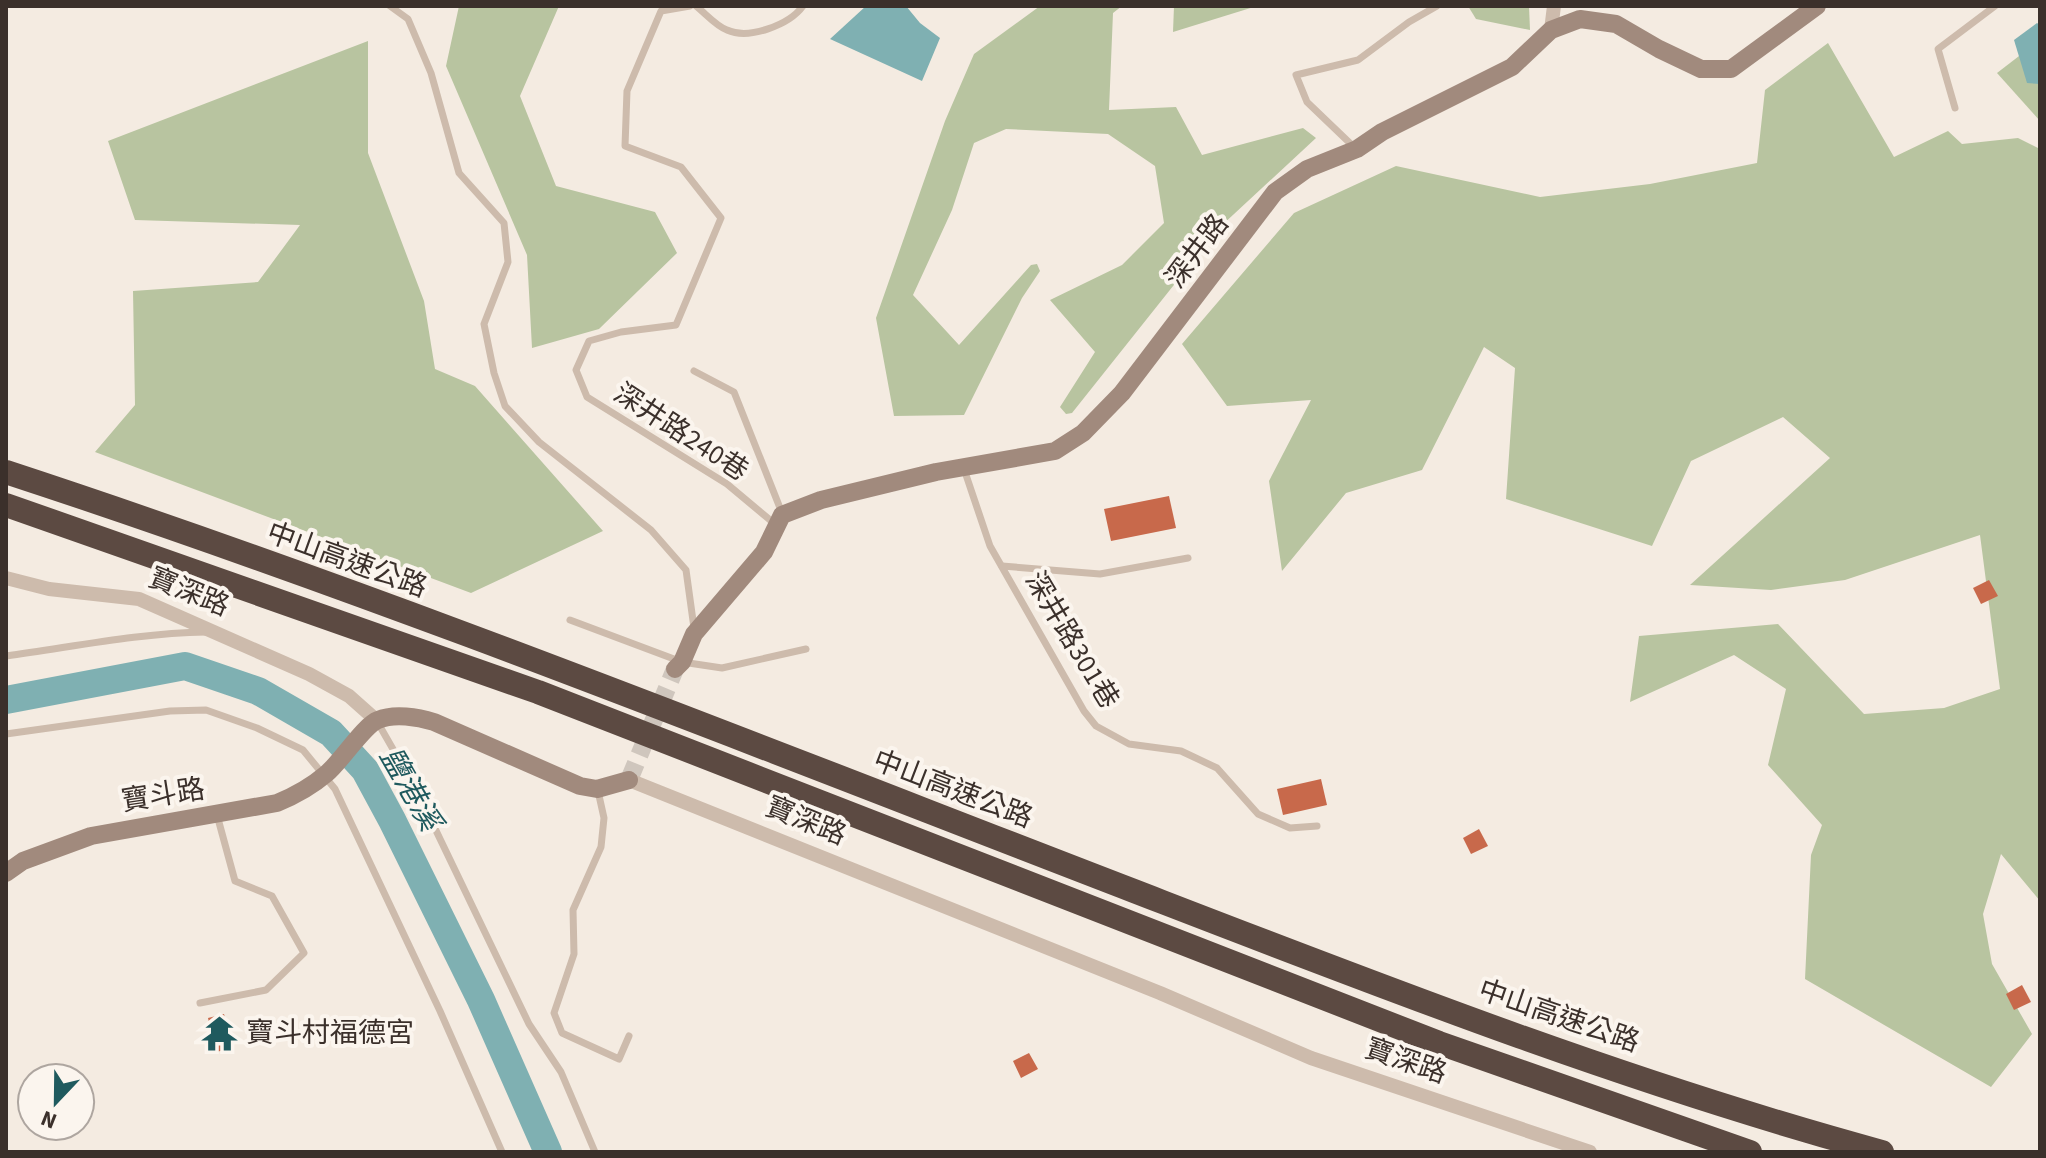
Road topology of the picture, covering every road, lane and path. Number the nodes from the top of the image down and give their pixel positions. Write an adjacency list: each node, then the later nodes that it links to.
1 (390, 6): 22 (lane)
2 (690, 6): 16 (lane, 深井路240巷)
3 (696, 6): 4 (lane)
4 (803, 6)
5 (1437, 6): 11 (lane)
6 (1554, 6): 9 (street)
7 (1817, 6): 9 (street, 深井路)
8 (1995, 6): 10 (lane)
9 (1551, 30): 11 (street, 深井路)
10 (1955, 108)
11 (1357, 149): 13 (street, 深井路)
12 (694, 371): 16 (lane)
13 (963, 467): 16 (street, 深井路); 18 (lane, 深井路301巷)
14 (6, 472): 40 (highway, 中山高速公路)
15 (6, 505): 39 (highway)
16 (779, 520): 22 (street)
17 (1188, 558): 18 (lane, 深井路301巷)
18 (1002, 566): 32 (lane, 深井路301巷)
19 (6, 578): 21 (street, 寶深路)
20 (570, 620): 25 (lane)
21 (216, 632): 24 (lane); 26 (street, 寶深路)
22 (694, 634): 25 (street)
23 (806, 649): 25 (lane)
24 (6, 656)
25 (678, 666)
26 (376, 720): 28 (street, 寶斗路); 30 (street); 37 (lane)
27 (6, 734): 28 (lane)
28 (326, 774): 31 (street, 寶斗路); 36 (lane)
29 (629, 780): 30 (street, 寶深路); 38 (street, 寶深路)
30 (597, 789): 35 (lane)
31 (217, 815): 33 (street, 寶斗路); 34 (lane)
32 (1317, 826)
33 (6, 873)
34 (200, 1003)
35 (629, 1036)
36 (502, 1152)
37 (595, 1152)
38 (1590, 1152)
39 (1750, 1152)
40 (1882, 1152)

